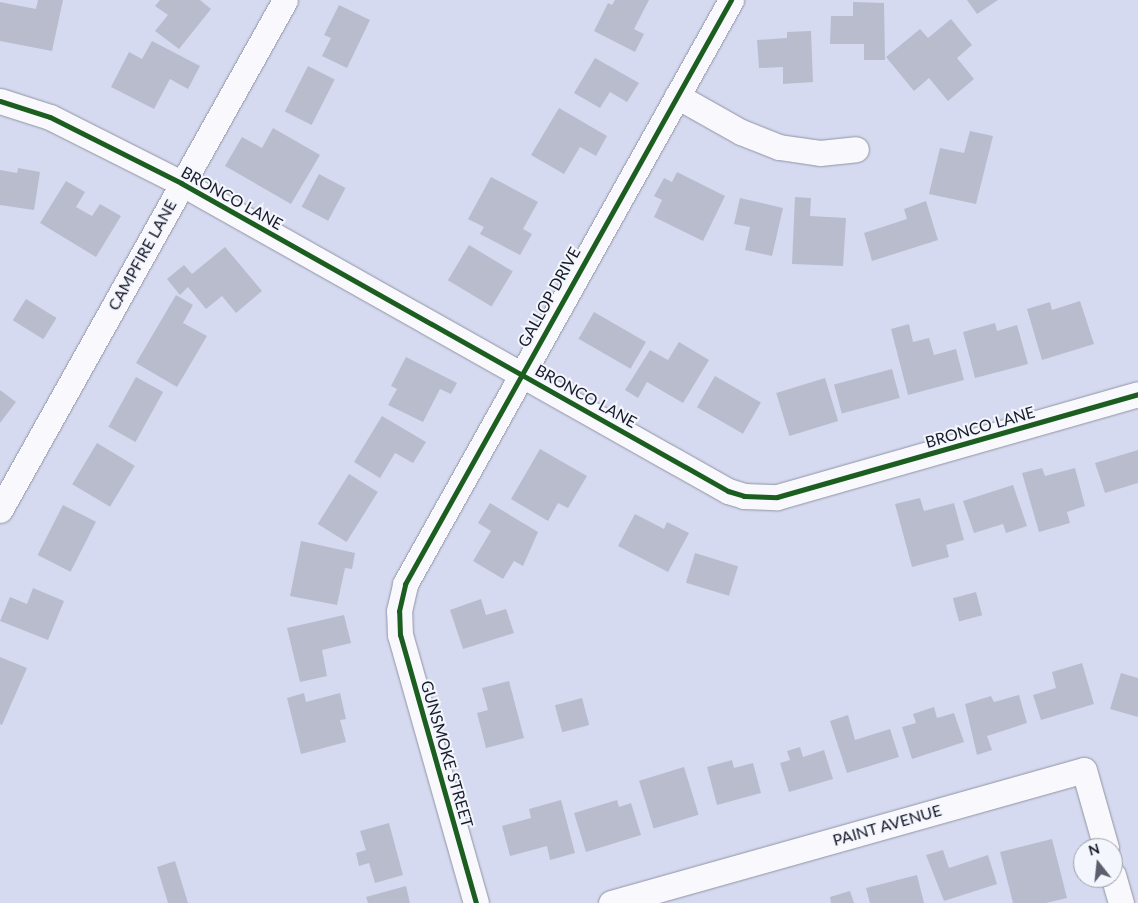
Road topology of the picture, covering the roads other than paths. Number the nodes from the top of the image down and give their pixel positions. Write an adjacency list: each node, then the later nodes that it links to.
1 (285, 0): 6 (street, CAMPFIRE LANE)
2 (730, 0): 3 (street, GALLOP DRIVE)
3 (677, 96): 5 (street); 7 (street, GALLOP DRIVE)
4 (0, 101): 6 (street, BRONCO LANE)
5 (856, 149)
6 (181, 183): 7 (street, BRONCO LANE); 9 (street, CAMPFIRE LANE)
7 (520, 373): 8 (street, BRONCO LANE); 10 (street, GALLOP DRIVE)
8 (1138, 394)
9 (2, 502)
10 (399, 611): 13 (street, GUNSMOKE STREET)
11 (1103, 838): 14 (street, PAINT AVENUE)
12 (1117, 888): 15 (street)
13 (476, 903)
14 (611, 903)
15 (1121, 903)

